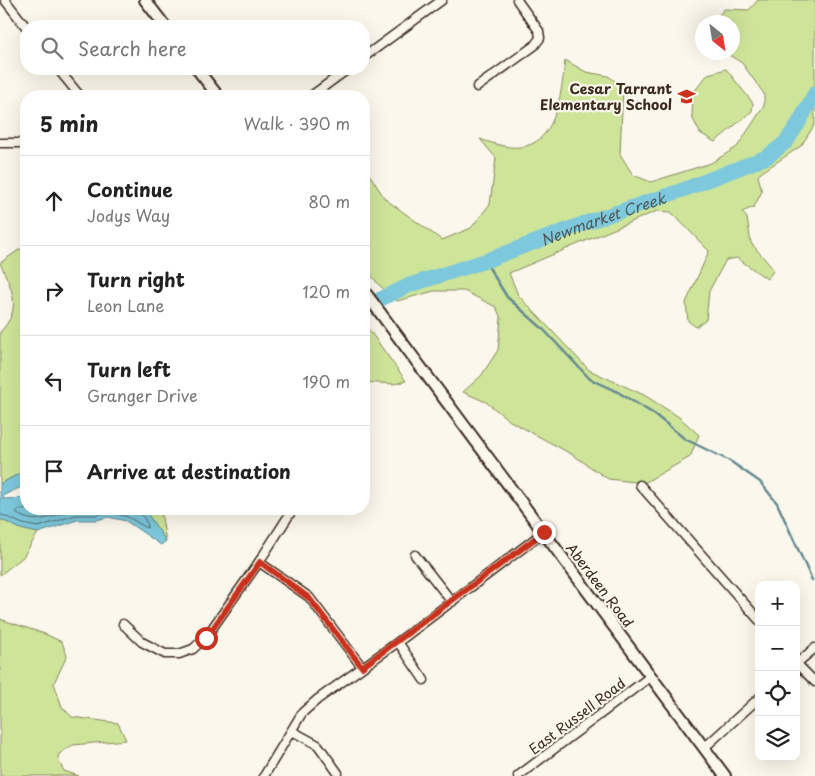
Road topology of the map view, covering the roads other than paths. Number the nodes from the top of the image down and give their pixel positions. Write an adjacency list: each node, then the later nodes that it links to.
1 (6, 0): 5 (street)
2 (145, 0): 6 (main road)
3 (442, 0): 7 (street)
4 (517, 0): 11 (street)
5 (21, 20)
6 (160, 20)
7 (370, 53)
8 (63, 75): 12 (street)
9 (202, 75): 13 (main road)
10 (340, 75): 14 (street)
11 (477, 87)
12 (75, 90)
13 (213, 90)
14 (319, 90)
15 (0, 142): 16 (street)
16 (20, 143)
17 (370, 299): 20 (main road, Aberdeen Road)
18 (640, 485): 24 (street)
19 (289, 515): 22 (street)
20 (544, 532): 23 (street); 31 (main road, Aberdeen Road)
21 (415, 555): 23 (street)
22 (260, 562): 25 (street); 29 (street)
23 (452, 602): 26 (street)
24 (755, 615)
25 (123, 624)
26 (398, 642): 29 (street); 32 (street)
27 (815, 648): 28 (street)
28 (800, 661)
29 (362, 667): 35 (street)
30 (800, 667): 33 (street)
31 (651, 676): 36 (main road, Aberdeen Road); 39 (street, East Russell Road)
32 (424, 680)
33 (815, 682)
34 (755, 702): 36 (street)
35 (292, 731): 37 (street); 38 (street)
36 (704, 748): 40 (main road, Aberdeen Road)
37 (338, 773)
38 (264, 776)
39 (518, 776)
40 (725, 776)

